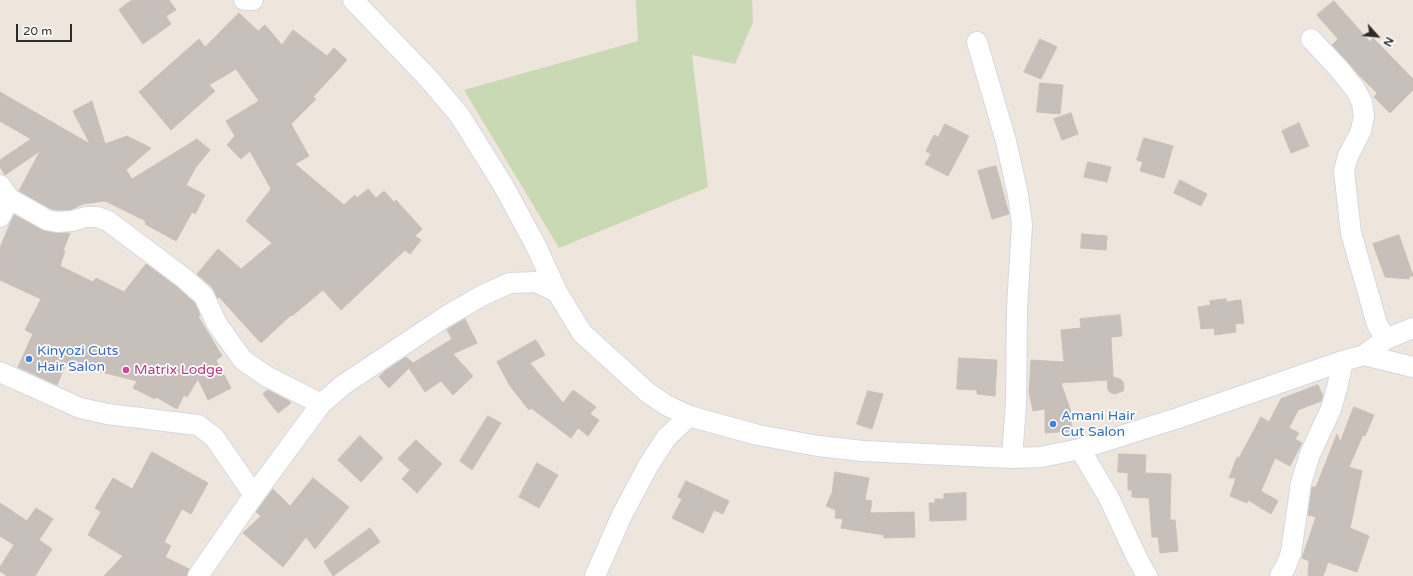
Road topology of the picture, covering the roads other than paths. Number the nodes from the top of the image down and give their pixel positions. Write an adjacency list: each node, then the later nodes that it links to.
1 (244, 0): 2 (street)
2 (253, 0)
3 (353, 0): 8 (street)
4 (1310, 39): 10 (street)
5 (977, 42): 18 (street)
6 (5, 192): 7 (street); 15 (street)
7 (0, 217)
8 (557, 292): 15 (street); 16 (street)
9 (1413, 328): 10 (street)
10 (1386, 339): 11 (street)
11 (1364, 355): 12 (street); 13 (street)
12 (1342, 361): 17 (street); 23 (street)
13 (1413, 367)
14 (0, 372): 19 (street)
15 (321, 404): 19 (street)
16 (689, 416): 18 (street); 21 (street)
17 (1080, 449): 18 (street); 22 (street)
18 (1012, 458)
19 (254, 495): 20 (street)
20 (198, 576)
21 (595, 576)
22 (1147, 576)
23 (1280, 576)

